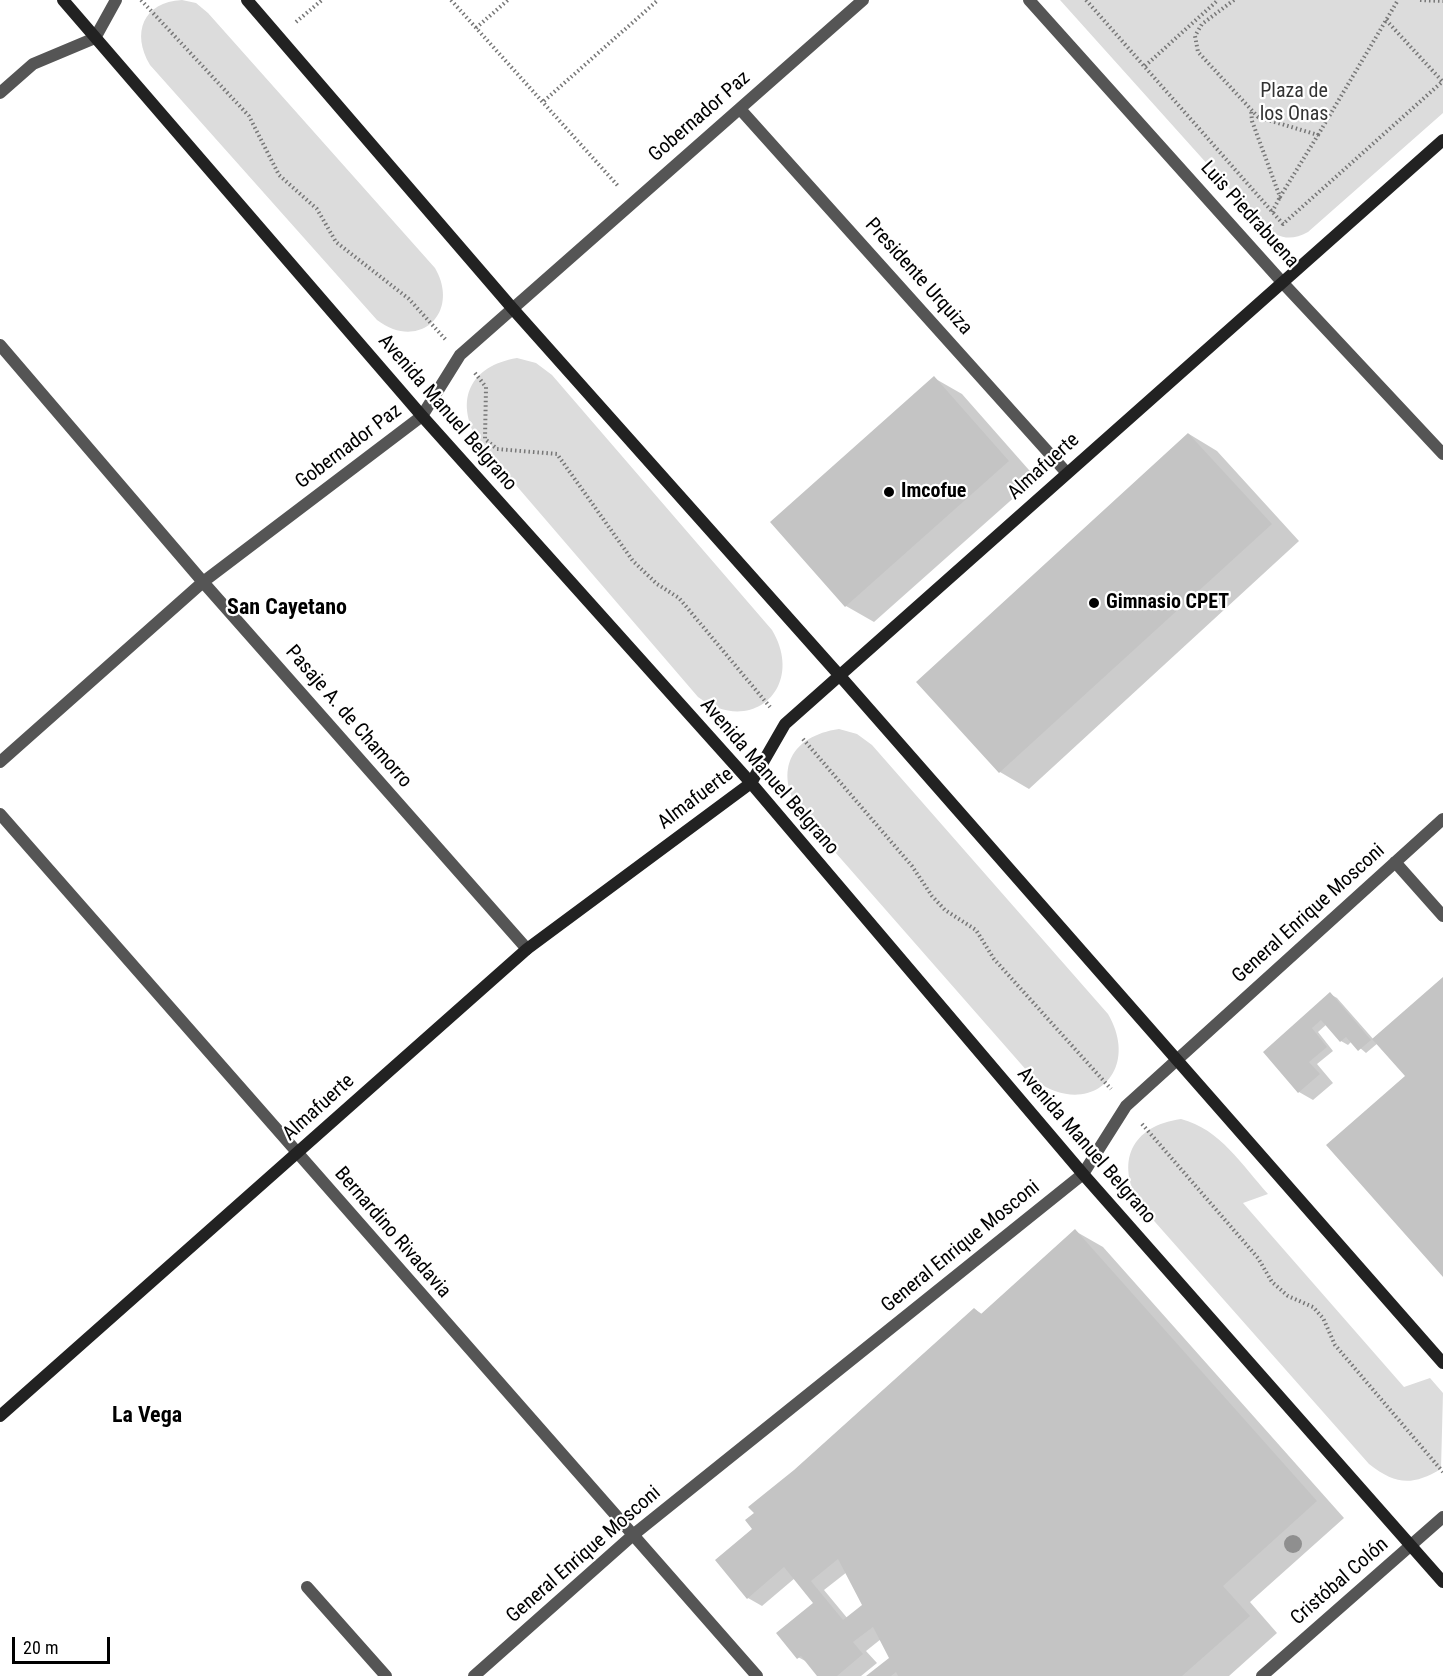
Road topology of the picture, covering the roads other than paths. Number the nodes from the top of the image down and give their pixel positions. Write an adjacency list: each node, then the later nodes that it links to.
1 (63, 0): 6 (main road, Avenida Manuel Belgrano)
2 (116, 0): 6 (street)
3 (247, 0): 11 (main road)
4 (862, 0): 8 (street, Gobernador Paz)
5 (1029, 0): 10 (street, Luis Piedrabuena)
6 (95, 39): 7 (street); 13 (main road, Avenida Manuel Belgrano)
7 (0, 93)
8 (740, 109): 11 (street, Gobernador Paz); 15 (street, Presidente Urquiza)
9 (1443, 140): 10 (main road, Almafuerte)
10 (1282, 282): 14 (street, Luis Piedrabuena); 15 (main road, Almafuerte)
11 (513, 309): 13 (street, Gobernador Paz); 17 (main road)
12 (0, 345): 16 (street, Pasaje A. de Chamorro)
13 (422, 416): 16 (street, Gobernador Paz); 19 (main road, Avenida Manuel Belgrano)
14 (1443, 454)
15 (1066, 472): 17 (main road, Almafuerte)
16 (203, 582): 18 (street, Gobernador Paz); 24 (street, Pasaje A. de Chamorro)
17 (840, 676): 19 (main road, Almafuerte); 25 (main road)
18 (0, 762)
19 (751, 783): 24 (main road, Almafuerte); 27 (main road, Avenida Manuel Belgrano)
20 (0, 814): 26 (street, Bernardino Rivadavia)
21 (1443, 819): 22 (street, General Enrique Mosconi)
22 (1395, 862): 23 (street); 25 (street, General Enrique Mosconi)
23 (1443, 916)
24 (527, 949): 26 (main road, Almafuerte)
25 (1176, 1060): 27 (street, General Enrique Mosconi); 28 (main road)
26 (296, 1154): 29 (main road, Almafuerte); 31 (street, Bernardino Rivadavia)
27 (1083, 1174): 31 (street, General Enrique Mosconi); 32 (main road, Avenida Manuel Belgrano)
28 (1443, 1363)
29 (0, 1416)
30 (1443, 1517): 32 (street, Cristóbal Colón)
31 (633, 1535): 36 (street, General Enrique Mosconi); 37 (street, Bernardino Rivadavia)
32 (1410, 1547): 33 (main road, Avenida Manuel Belgrano); 38 (street, Cristóbal Colón)
33 (1443, 1582)
34 (307, 1587): 35 (street)
35 (386, 1676)
36 (474, 1676)
37 (757, 1676)
38 (1262, 1676)

